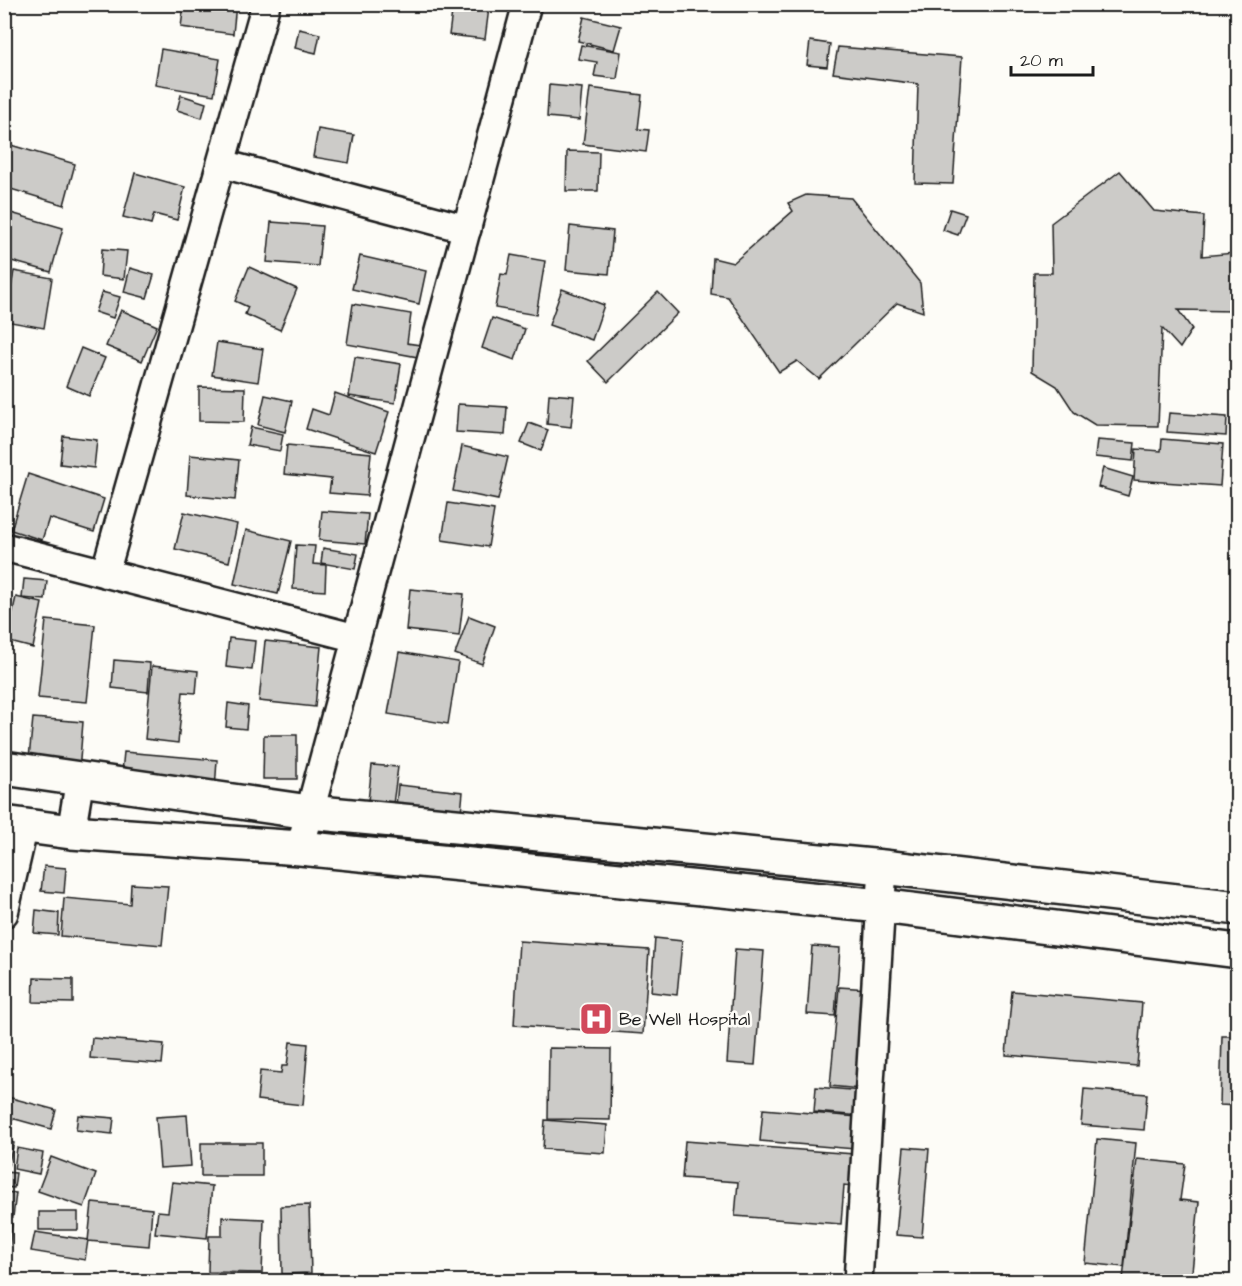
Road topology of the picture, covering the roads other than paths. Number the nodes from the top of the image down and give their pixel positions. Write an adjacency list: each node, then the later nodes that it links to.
1 (266, 4): 3 (street)
2 (527, 4): 4 (street)
3 (223, 164): 4 (street); 6 (street)
4 (467, 229): 7 (street)
5 (4, 547): 6 (street)
6 (105, 573): 7 (street)
7 (356, 638): 10 (street)
8 (4, 768): 9 (main road)
9 (80, 778): 10 (main road); 12 (street)
10 (309, 812): 13 (street); 14 (main road)
11 (14, 824): 12 (main road); 17 (street)
12 (70, 832): 13 (main road)
13 (300, 848): 15 (main road)
14 (883, 867): 15 (street); 16 (main road)
15 (881, 906): 18 (main road); 19 (street)
16 (1238, 908)
17 (4, 913)
18 (1238, 951)
19 (858, 1281)

